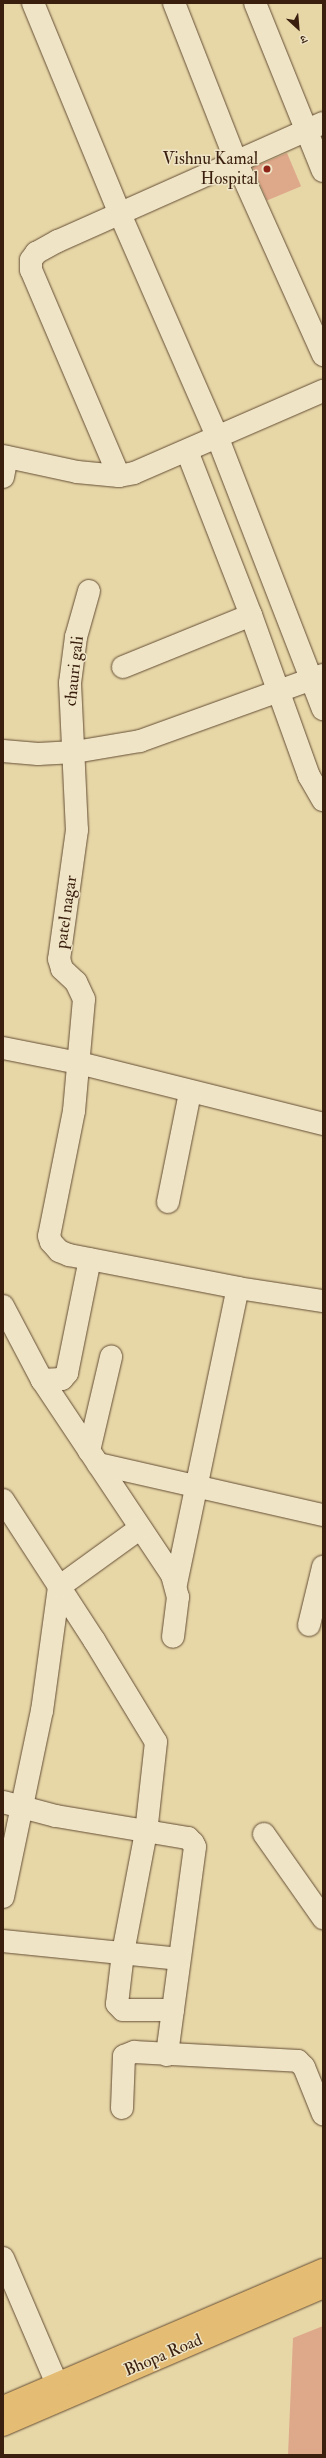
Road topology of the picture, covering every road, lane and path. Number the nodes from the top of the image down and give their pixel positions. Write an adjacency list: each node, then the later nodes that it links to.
1 (33, 3): 7 (street)
2 (174, 3): 5 (street)
3 (255, 3): 4 (street)
4 (314, 127): 5 (street); 6 (street)
5 (236, 161): 7 (street); 8 (street)
6 (323, 171)
7 (120, 214): 10 (street); 13 (street)
8 (323, 355)
9 (323, 391): 10 (street)
10 (217, 436): 11 (street); 17 (street)
11 (187, 451): 13 (street); 15 (street)
12 (4, 463): 13 (street)
13 (119, 476)
14 (89, 591): 21 (street, chauri gali)
15 (251, 615): 16 (street); 18 (street)
16 (123, 667)
17 (317, 677): 18 (street); 19 (street)
18 (278, 692): 21 (street); 22 (street)
19 (323, 709)
20 (3, 751): 21 (street)
21 (75, 752): 24 (street, patel nagar)
22 (323, 800)
23 (3, 1048): 24 (street)
24 (79, 1063): 25 (street); 28 (street, patel nagar)
25 (190, 1093): 26 (street); 27 (street)
26 (323, 1124)
27 (168, 1202)
28 (90, 1259): 29 (street, patel nagar); 33 (street)
29 (238, 1288): 30 (street, patel nagar); 35 (street)
30 (323, 1301)
31 (3, 1306): 33 (street)
32 (111, 1357): 34 (street)
33 (42, 1380): 34 (street)
34 (93, 1458): 35 (street); 38 (street)
35 (196, 1488): 37 (street); 40 (street)
36 (3, 1500): 41 (street)
37 (323, 1515)
38 (140, 1529): 40 (street); 41 (street)
39 (323, 1567): 42 (street)
40 (176, 1584): 43 (street)
41 (59, 1587): 44 (street); 45 (street)
42 (309, 1625)
43 (173, 1637)
44 (12, 1805): 45 (street); 47 (street)
45 (146, 1832): 50 (street); 51 (street)
46 (264, 1834): 48 (street)
47 (3, 1897)
48 (323, 1918)
49 (3, 1941): 50 (street)
50 (122, 1953): 51 (street); 52 (street)
51 (179, 1959): 52 (street)
52 (173, 2010): 53 (street)
53 (167, 2056): 54 (street); 55 (street)
54 (122, 2108)
55 (323, 2114)
56 (3, 2258): 59 (street)
57 (323, 2270): 59 (main road, Bhopa Road)
58 (323, 2287): 59 (main road, Bhopa Road)
59 (60, 2390): 60 (main road, Bhopa Road); 61 (main road, Bhopa Road)
60 (3, 2407)
61 (3, 2425)

